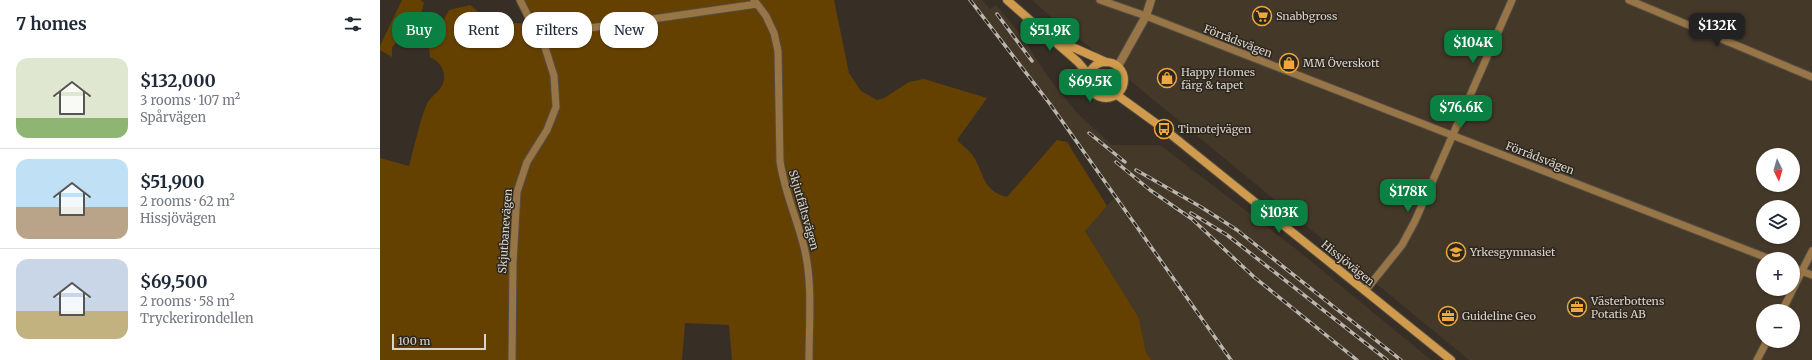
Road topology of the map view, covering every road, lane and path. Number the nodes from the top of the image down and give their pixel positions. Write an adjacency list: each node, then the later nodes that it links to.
1 (520, 0): 8 (street, Skjutbanevägen)
2 (1007, 0): 9 (main road)
3 (1100, 0): 10 (street, Förrådsvägen)
4 (1152, 0): 10 (street)
5 (1512, 0): 18 (street)
6 (1629, 0): 16 (street)
7 (755, 2): 11 (street); 28 (street, Skjutfältsvägen)
8 (526, 12)
9 (1024, 14): 13 (main road); 15 (main road)
10 (1146, 16): 14 (street); 18 (street, Förrådsvägen)
11 (592, 27)
12 (545, 48): 27 (street, Skjutbanevägen)
13 (1106, 62): 14 (main road); 15 (main road)
14 (1118, 66): 17 (main road)
15 (1089, 75): 17 (main road)
16 (1812, 77)
17 (1117, 95): 24 (main road, Hissjövägen)
18 (1453, 136): 20 (street, Förrådsvägen); 24 (street)
19 (1812, 251): 22 (street)
20 (1756, 254)
21 (1800, 271): 22 (street)
22 (1803, 272): 23 (street); 25 (street)
23 (1812, 275)
24 (1365, 291): 29 (main road, Hissjövägen)
25 (1786, 304)
26 (1763, 348): 30 (street)
27 (512, 360)
28 (809, 360)
29 (1451, 360)
30 (1757, 360)

